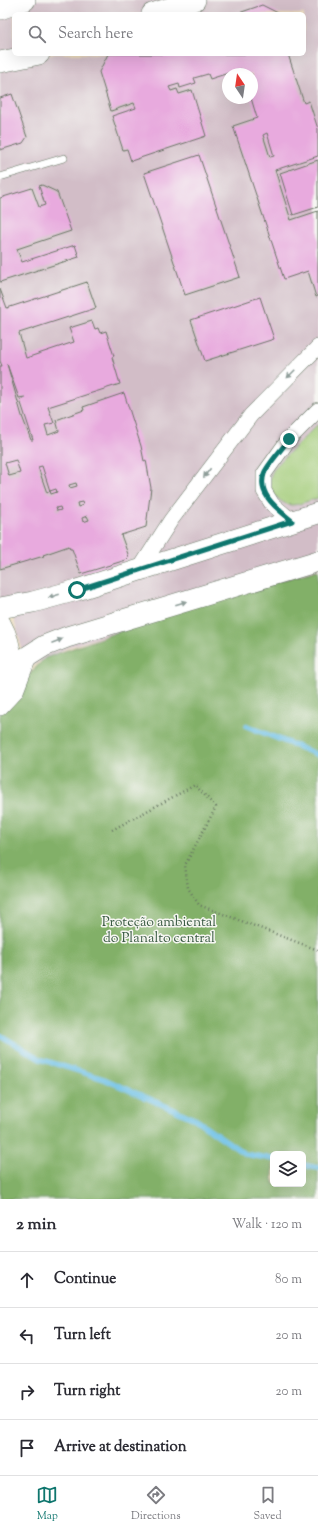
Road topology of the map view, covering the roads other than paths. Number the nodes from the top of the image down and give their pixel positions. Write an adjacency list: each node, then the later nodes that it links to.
1 (25, 0): 4 (street)
2 (156, 0): 5 (street)
3 (195, 0): 6 (street)
4 (0, 8)
5 (150, 12)
6 (158, 12)
7 (29, 56): 8 (street)
8 (0, 62)
9 (64, 158): 10 (lane)
10 (0, 177)
11 (318, 347): 16 (street, one-way to 16)
12 (318, 410): 14 (street)
13 (318, 513): 14 (street)
14 (292, 521): 16 (street)
15 (318, 561): 19 (street, one-way to 15)
16 (139, 570): 17 (street, one-way to 17)
17 (0, 608)
18 (0, 623): 20 (street)
19 (30, 655): 20 (street); 22 (street)
20 (10, 667): 21 (street)
21 (0, 690)
22 (0, 708)

